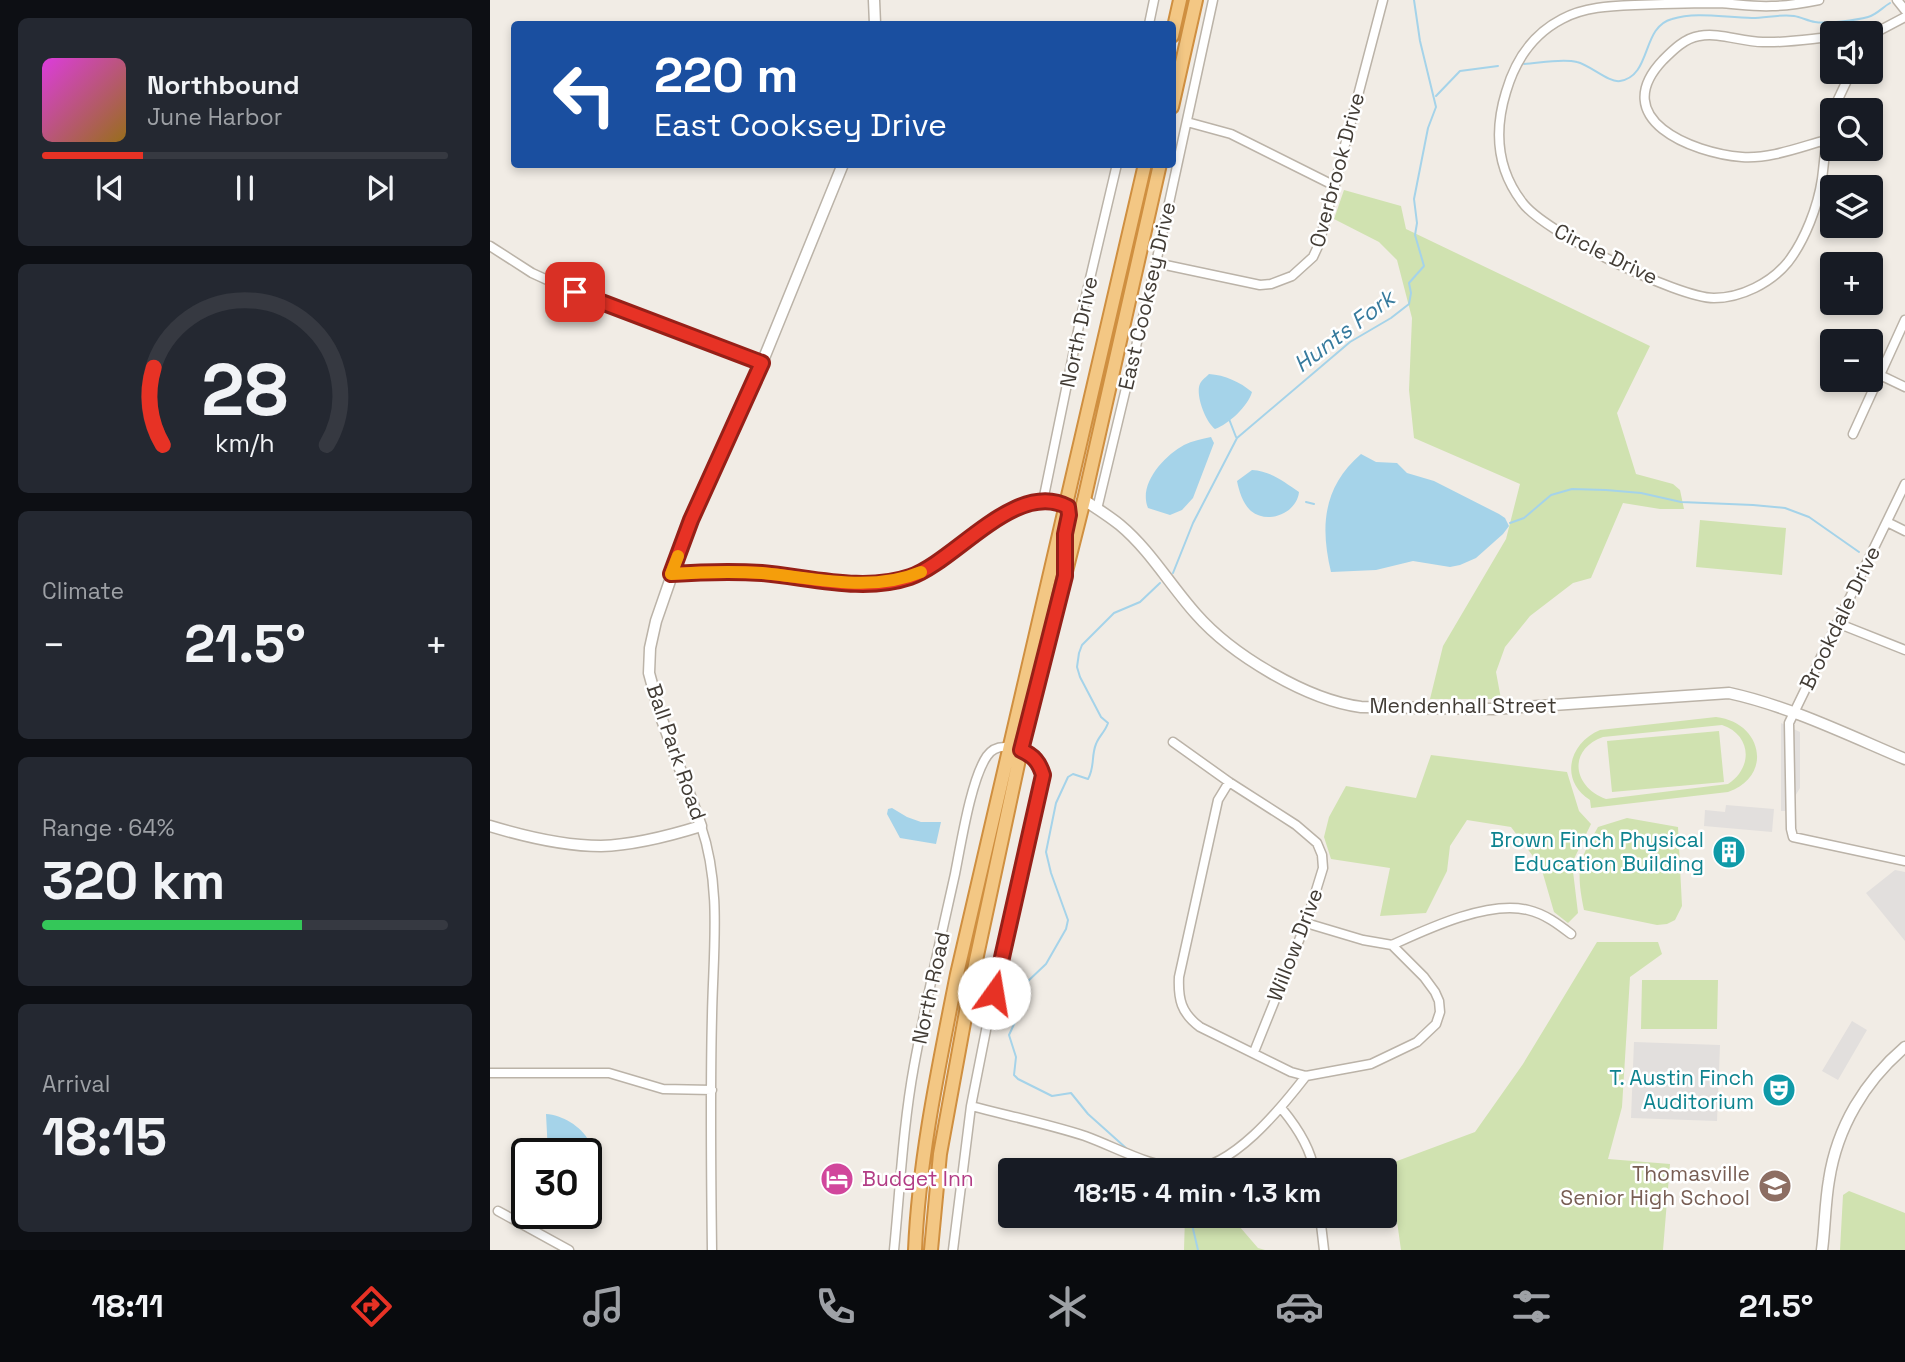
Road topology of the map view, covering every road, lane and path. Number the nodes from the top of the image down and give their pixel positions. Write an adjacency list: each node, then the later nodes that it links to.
1 (874, 0): 11 (street)
2 (1154, 0): 12 (street)
3 (1180, 0): 13 (highway)
4 (1196, 0): 16 (highway)
5 (1213, 0): 17 (street, East Cooksey Drive)
6 (1382, 0): 24 (street, Overbrook Drive)
7 (1819, 0): 19 (street, Circle Drive)
8 (1897, 0): 9 (street)
9 (1905, 10)
10 (1905, 17): 14 (street)
11 (875, 21)
12 (1150, 21)
13 (1175, 21)
14 (1883, 29)
15 (1820, 38): 18 (street)
16 (1176, 89)
17 (1187, 122): 24 (street); 26 (street, East Cooksey Drive)
18 (1820, 142)
19 (1824, 161)
20 (841, 168): 28 (street, Ball Park Road)
21 (1116, 168): 37 (street, North Drive)
22 (1144, 168): 34 (highway)
23 (1159, 168): 36 (highway)
24 (1335, 186): 26 (street, Overbrook Drive)
25 (490, 246): 28 (street)
26 (1156, 263): 39 (street, East Cooksey Drive)
27 (1905, 320): 29 (street)
28 (762, 363): 42 (street, Ball Park Road)
29 (1883, 368)
30 (1883, 376): 31 (street)
31 (1905, 387)
32 (1872, 392): 33 (street)
33 (1853, 434)
34 (1080, 447): 36 (highway); 38 (highway)
35 (1905, 484): 40 (street, Brookdale Drive)
36 (1084, 500): 39 (street, Mendenhall Street); 43 (highway)
37 (1044, 501): 38 (street); 42 (street)
38 (1065, 505): 43 (highway); 48 (highway)
39 (1097, 509): 46 (street, Mendenhall Street)
40 (1887, 522): 41 (street); 44 (street, Brookdale Drive)
41 (1905, 531)
42 (671, 574): 52 (street, Ball Park Road)
43 (1065, 576): 48 (highway)
44 (1837, 623): 45 (street); 46 (street, Brookdale Drive)
45 (1905, 650)
46 (1794, 713): 49 (street, Mendenhall Street); 53 (street, Brookdale Drive)
47 (1173, 742): 50 (street, Willow Drive)
48 (1016, 748): 62 (street); 69 (street, North Road); 70 (highway); 71 (highway)
49 (1905, 759)
50 (1229, 782): 54 (street, Willow Drive); 58 (street)
51 (490, 826): 52 (street)
52 (701, 826): 61 (street, Ball Park Road)
53 (1905, 861)
54 (1306, 923): 56 (street); 58 (street, Willow Drive)
55 (1572, 933): 56 (street)
56 (1392, 945): 60 (street)
57 (1905, 1047): 74 (street)
58 (1254, 1052): 60 (street)
59 (490, 1073): 61 (street)
60 (1306, 1076): 63 (street)
61 (712, 1090): 68 (street, Ball Park Road)
62 (971, 1106): 63 (street); 72 (street)
63 (1282, 1109): 64 (street)
64 (1311, 1158)
65 (498, 1211): 67 (street)
66 (1321, 1228): 73 (street)
67 (569, 1250)
68 (712, 1250)
69 (894, 1250)
70 (915, 1250)
71 (931, 1250)
72 (953, 1250)
73 (1324, 1250)
74 (1822, 1250)

